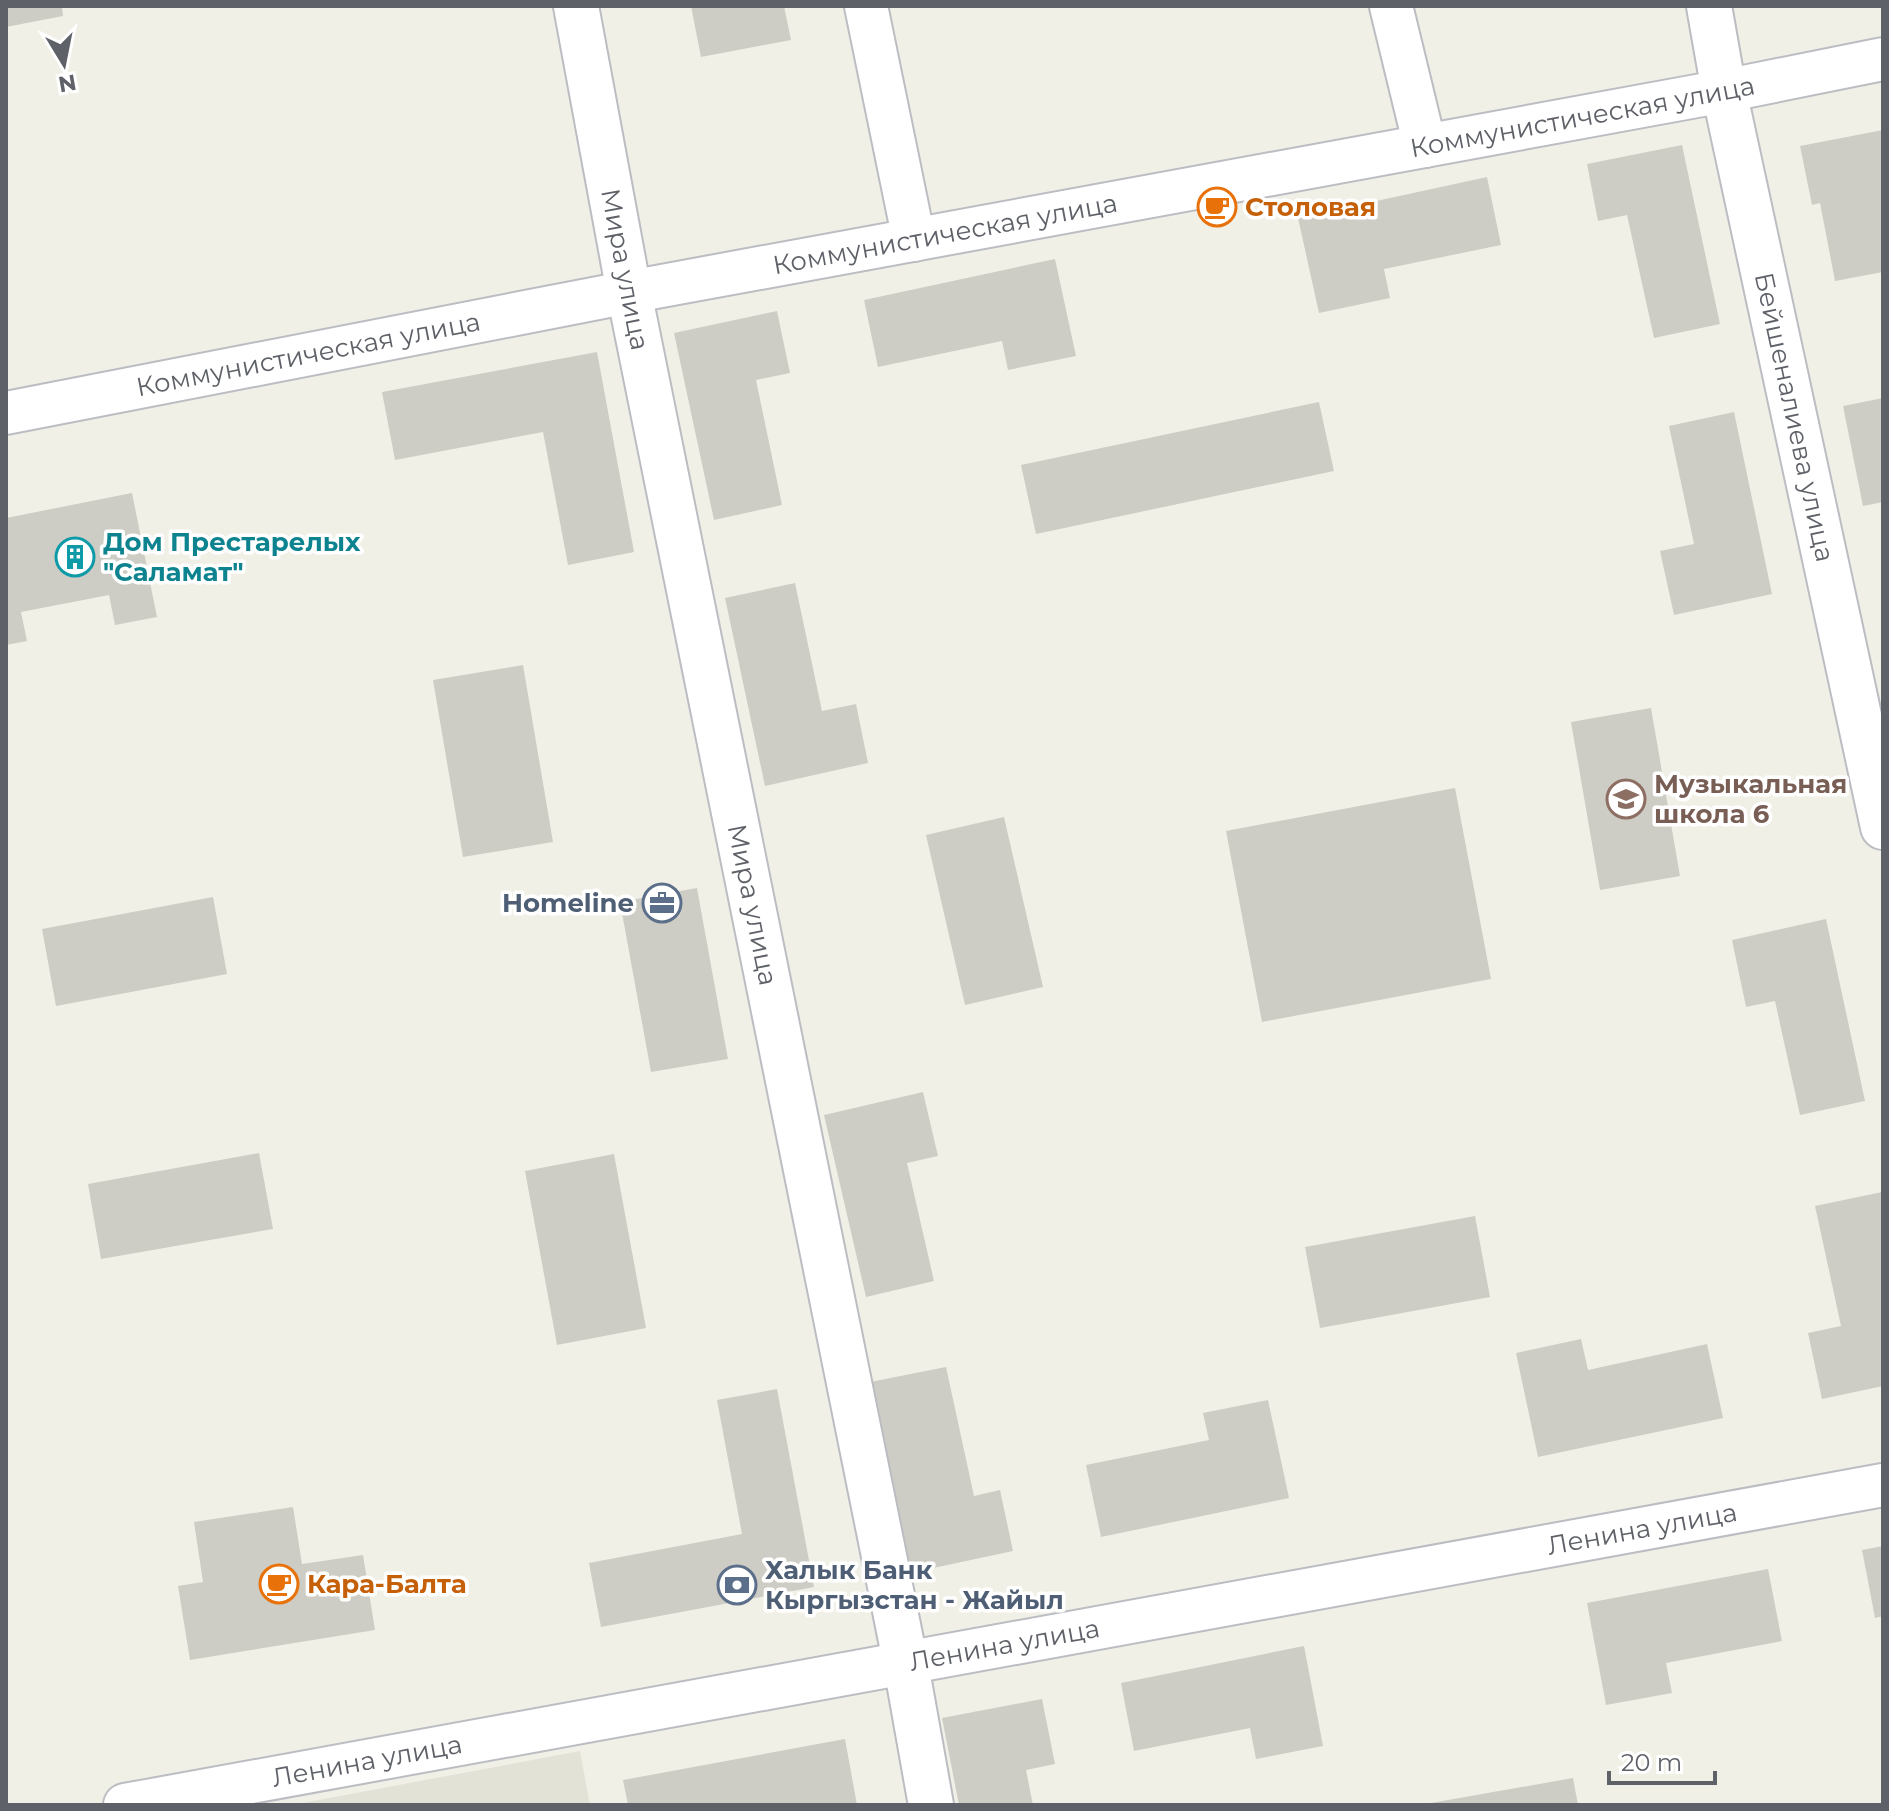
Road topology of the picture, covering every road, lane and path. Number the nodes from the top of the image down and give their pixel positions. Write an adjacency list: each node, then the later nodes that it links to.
1 (576, 6): 9 (street, Мира улица)
2 (866, 6): 8 (street)
3 (1391, 6): 7 (street)
4 (1709, 6): 6 (street, Бейшеналиева улица)
5 (1883, 59): 6 (street, Коммунистическая улица)
6 (1724, 91): 7 (street, Коммунистическая улица); 11 (street, Бейшеналиева улица)
7 (1425, 146): 8 (street, Коммунистическая улица)
8 (914, 240): 9 (street, Коммунистическая улица)
9 (629, 292): 10 (street, Коммунистическая улица); 13 (street, Мира улица)
10 (6, 413)
11 (1883, 827)
12 (1883, 1485): 13 (street, Ленина улица)
13 (906, 1665): 14 (street, Ленина улица); 15 (street, Мира улица)
14 (125, 1805)
15 (931, 1805)

